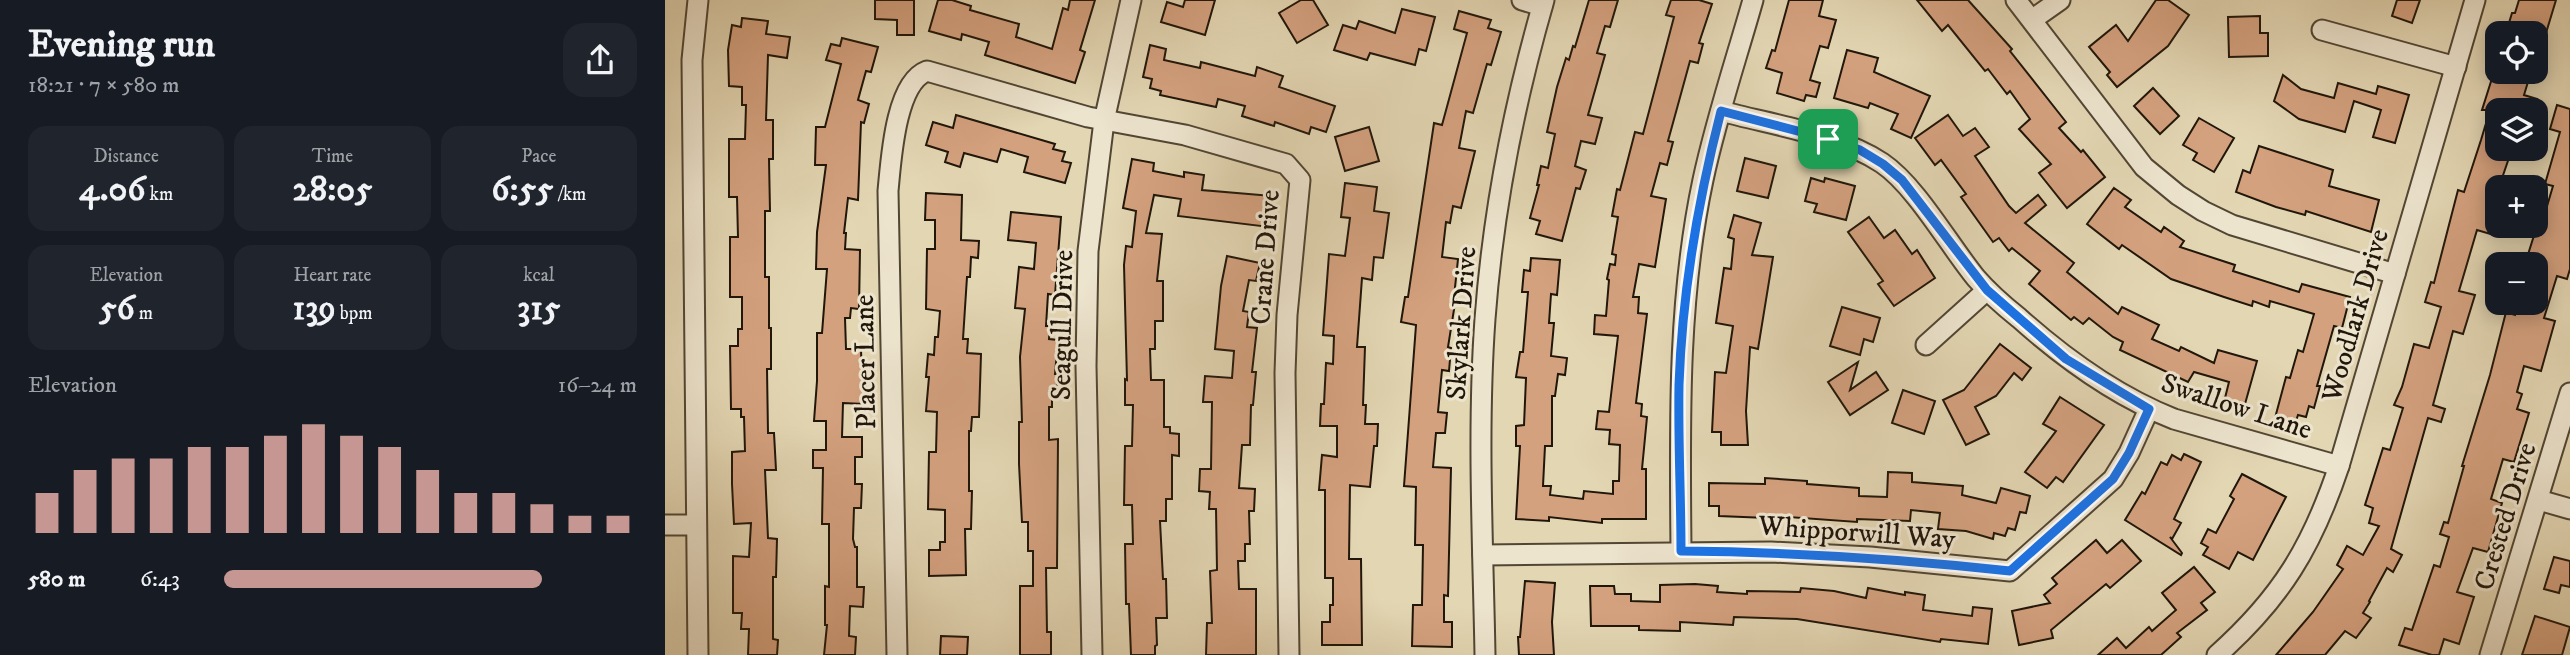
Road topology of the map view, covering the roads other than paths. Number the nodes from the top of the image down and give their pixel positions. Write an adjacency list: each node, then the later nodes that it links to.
1 (698, 0): 24 (street)
2 (1131, 0): 14 (street, Seagull Drive)
3 (1523, 0): 8 (street)
4 (1753, 0): 13 (street)
5 (2016, 0): 9 (street)
6 (2060, 0): 9 (street)
7 (2475, 0): 11 (street, Woodlark Drive)
8 (1543, 3): 26 (street, Skylark Drive)
9 (2033, 19): 15 (street)
10 (2322, 30): 11 (street)
11 (2456, 67): 15 (street, Woodlark Drive)
12 (919, 74): 14 (street, Crane Drive); 28 (street, Placer Lane)
13 (1721, 111): 16 (street, Swallow Lane); 25 (street)
14 (1104, 121): 29 (street, Seagull Drive); 30 (street, Crane Drive)
15 (2395, 274): 20 (street, Woodlark Drive)
16 (1987, 290): 17 (street); 19 (street, Swallow Lane)
17 (1926, 345)
18 (2570, 393): 21 (street, Crested Drive)
19 (2149, 409): 20 (street, Swallow Lane); 25 (street, Whipporwill Way)
20 (2339, 466): 32 (street, Woodlark Drive)
21 (2539, 500): 22 (street); 33 (street, Crested Drive)
22 (2570, 509)
23 (665, 525): 24 (street)
24 (696, 525): 27 (street)
25 (1681, 551): 26 (street, Whipporwill Way)
26 (1483, 555): 31 (street, Skylark Drive)
27 (698, 655)
28 (897, 655)
29 (1092, 655)
30 (1289, 655)
31 (1485, 655)
32 (2217, 655)
33 (2490, 655)

